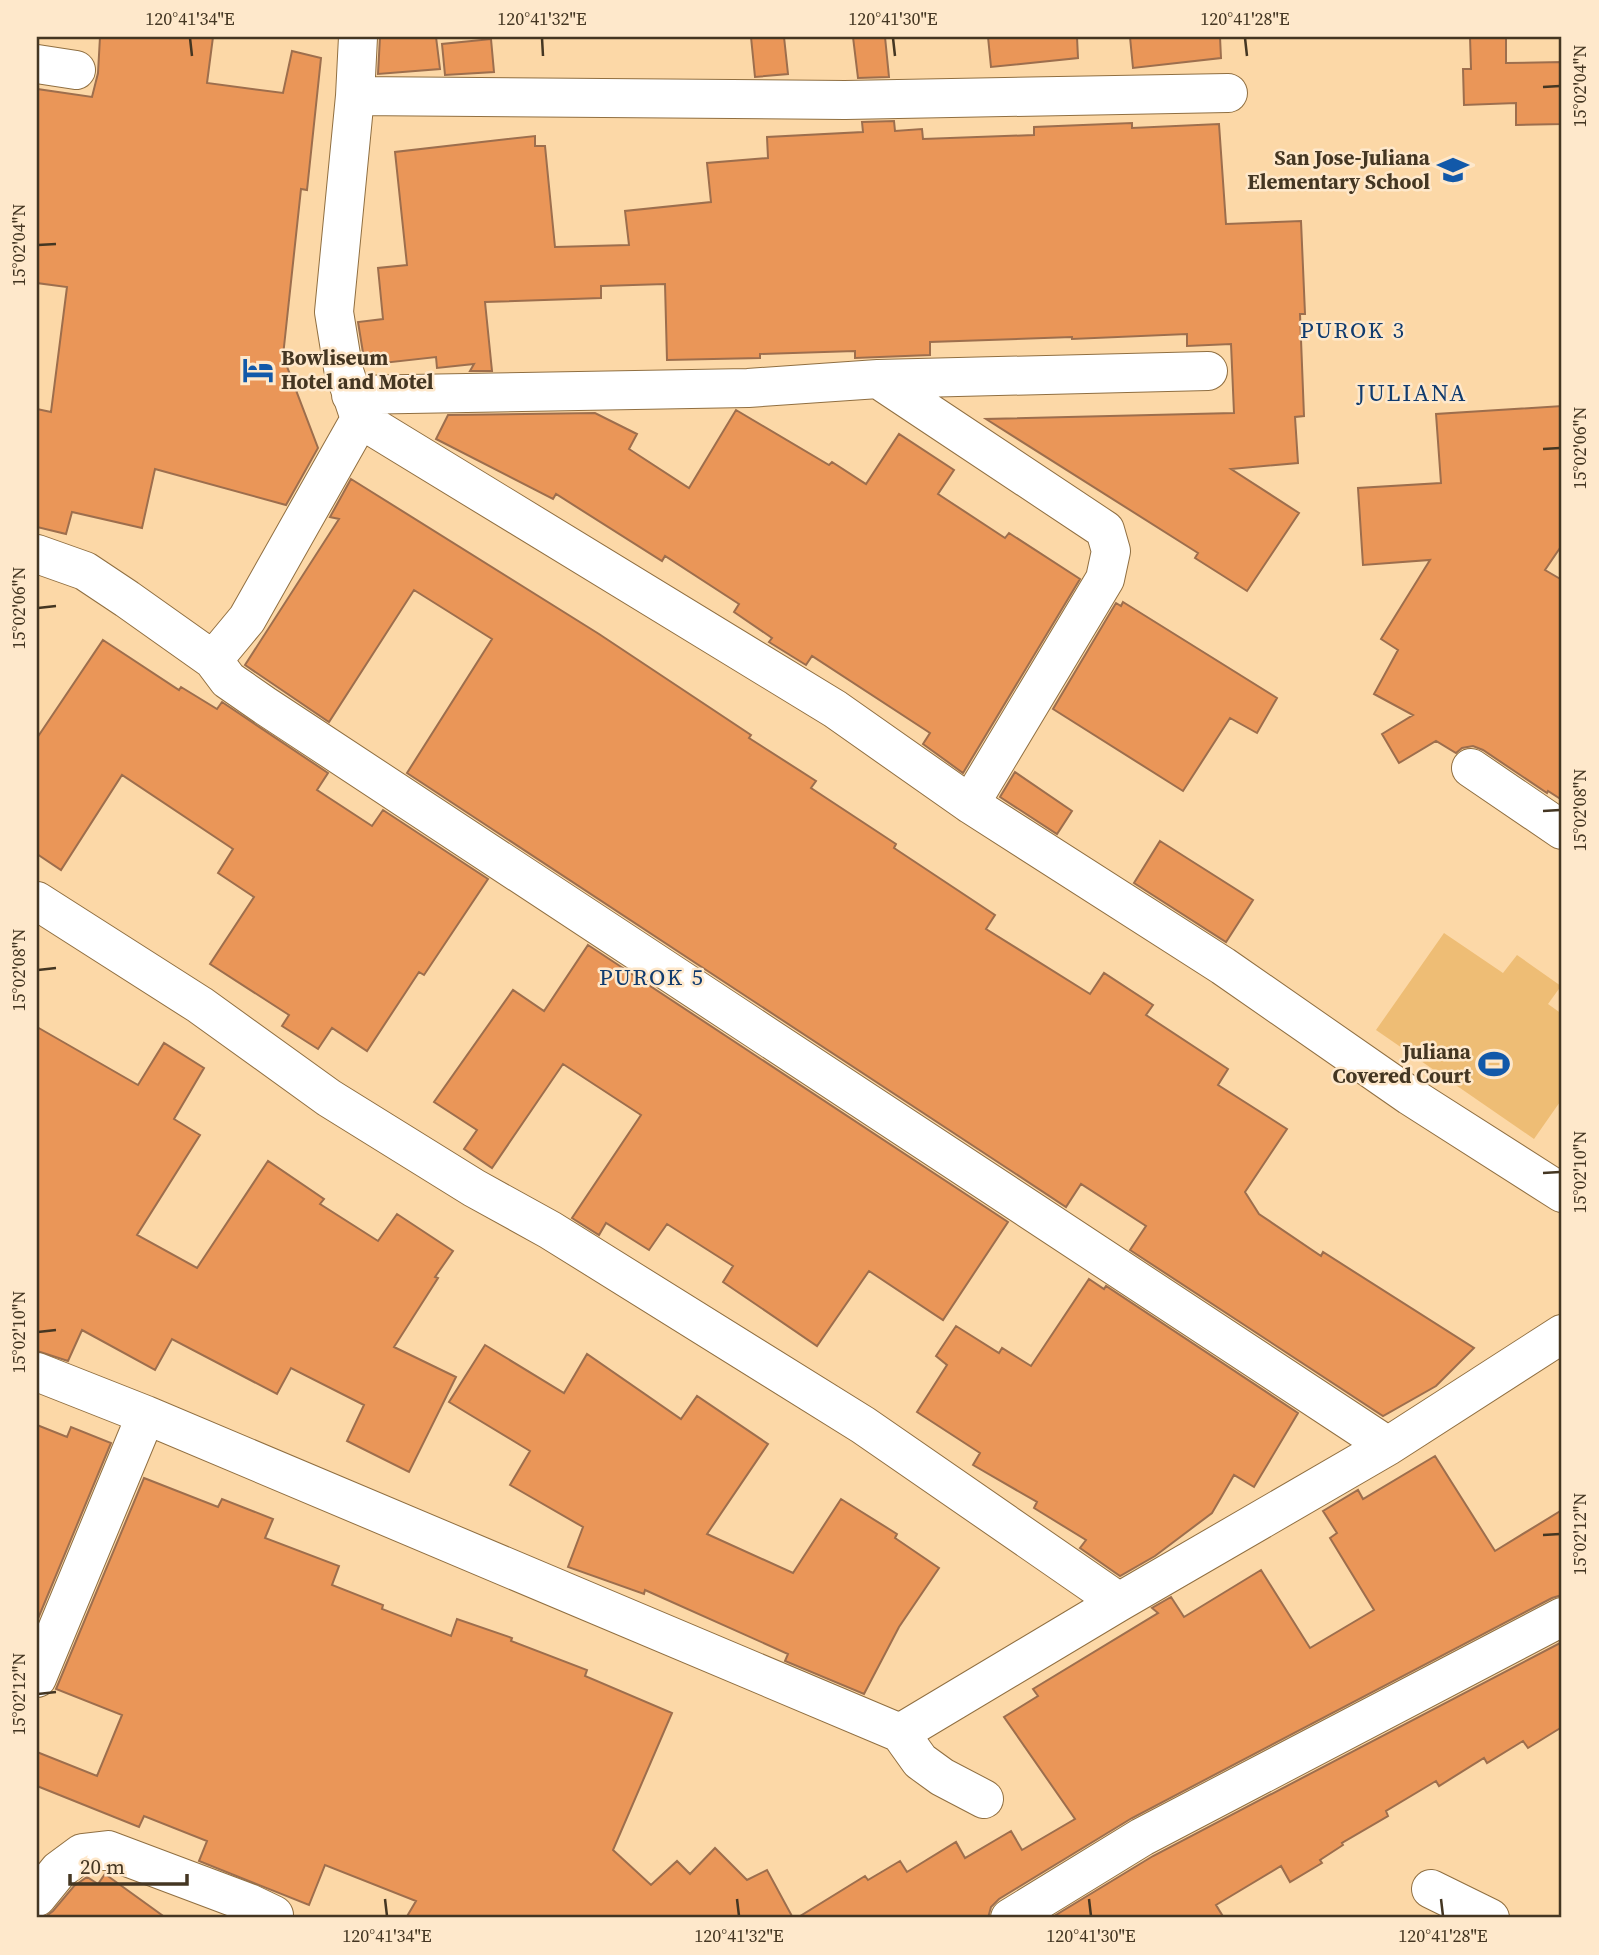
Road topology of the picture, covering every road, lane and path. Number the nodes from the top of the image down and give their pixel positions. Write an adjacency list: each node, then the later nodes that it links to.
1 (358, 37): 5 (street)
2 (37, 64): 3 (street)
3 (76, 70)
4 (1228, 93): 5 (street)
5 (355, 96): 8 (street)
6 (1208, 371): 7 (street)
7 (878, 379): 8 (street); 12 (street)
8 (356, 407): 10 (street); 12 (street)
9 (37, 554): 10 (street)
10 (212, 660): 19 (street)
11 (1471, 768): 13 (street)
12 (970, 804): 15 (street)
13 (1562, 831)
14 (37, 901): 20 (street)
15 (1562, 1193)
16 (1562, 1334): 19 (street)
17 (37, 1372): 18 (street)
18 (146, 1415): 22 (street); 23 (street)
19 (1388, 1446): 20 (street)
20 (1119, 1602): 23 (street)
21 (1562, 1617): 28 (street)
22 (37, 1678)
23 (900, 1733): 24 (street)
24 (984, 1799)
25 (1431, 1889): 29 (street)
26 (37, 1897): 27 (street)
27 (274, 1915)
28 (1010, 1918)
29 (1490, 1918)

